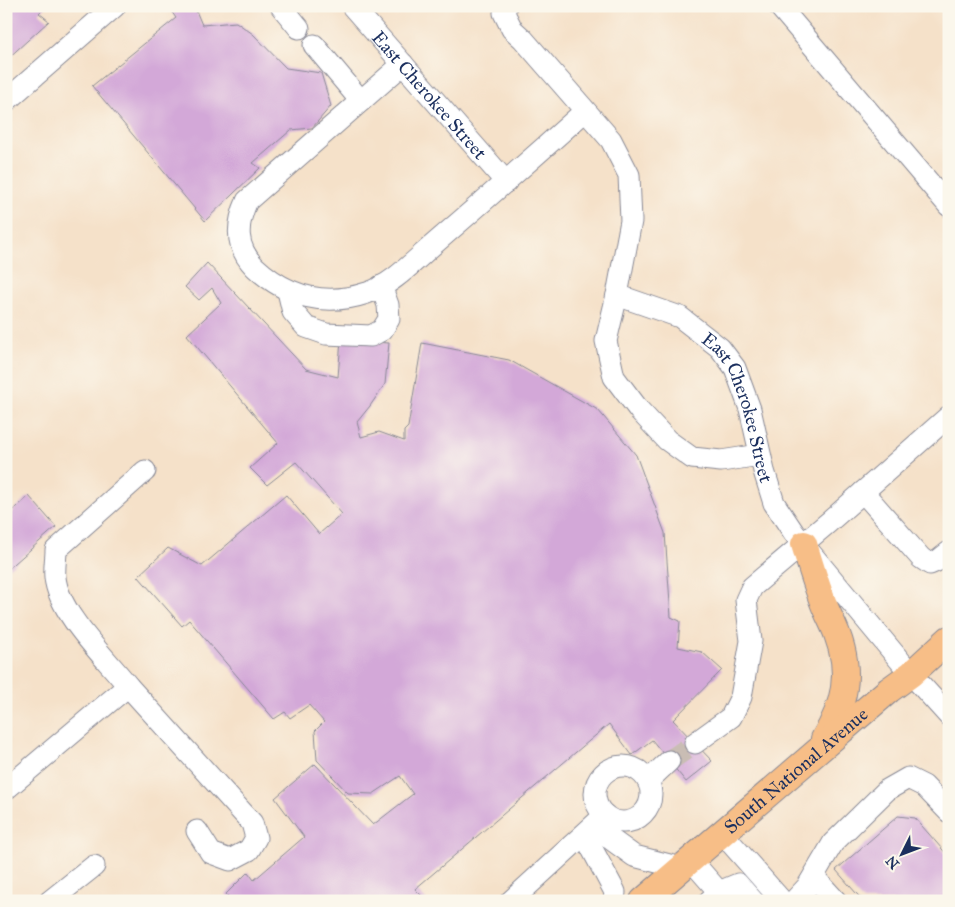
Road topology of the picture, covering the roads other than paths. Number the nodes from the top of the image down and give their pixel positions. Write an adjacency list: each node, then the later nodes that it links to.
1 (115, 6): 9 (street)
2 (281, 6): 6 (street)
3 (352, 6): 8 (street, East Cherokee Street)
4 (506, 6): 11 (street)
5 (779, 6): 13 (street)
6 (299, 28)
7 (314, 45): 10 (street)
8 (403, 64): 10 (street); 12 (street, East Cherokee Street)
9 (6, 101)
10 (361, 101): 15 (street)
11 (585, 111): 12 (street); 16 (street)
12 (506, 182): 14 (street)
13 (949, 206)
14 (381, 286): 15 (street); 15 (street)
15 (288, 291)
16 (617, 295): 18 (street, East Cherokee Street); 18 (street)
17 (947, 421): 20 (street)
18 (760, 455): 21 (street, East Cherokee Street)
19 (145, 471): 25 (street)
20 (863, 492): 21 (street); 22 (street)
21 (804, 544): 24 (street, East Cherokee Street); 27 (street); 28 (main road)
22 (949, 552)
23 (949, 639): 24 (main road, South National Avenue)
24 (911, 674): 26 (street, East Cherokee Street); 28 (main road, South National Avenue)
25 (128, 686): 31 (street); 34 (street)
26 (949, 716)
27 (695, 743)
28 (816, 752): 36 (main road, South National Avenue)
29 (669, 761): 30 (street)
30 (648, 781): 33 (street); 33 (street)
31 (7, 788)
32 (949, 812): 39 (street)
33 (605, 815): 35 (street)
34 (197, 831)
35 (587, 833): 37 (street); 43 (street); 44 (street)
36 (722, 833): 37 (main road, South National Avenue); 46 (street)
37 (686, 864): 40 (street); 41 (main road, South National Avenue)
38 (94, 866): 42 (street)
39 (814, 877): 47 (street); 48 (street)
40 (724, 895): 45 (street)
41 (652, 898)
42 (50, 901)
43 (511, 901)
44 (614, 901)
45 (753, 901)
46 (782, 901)
47 (794, 901)
48 (836, 901)

